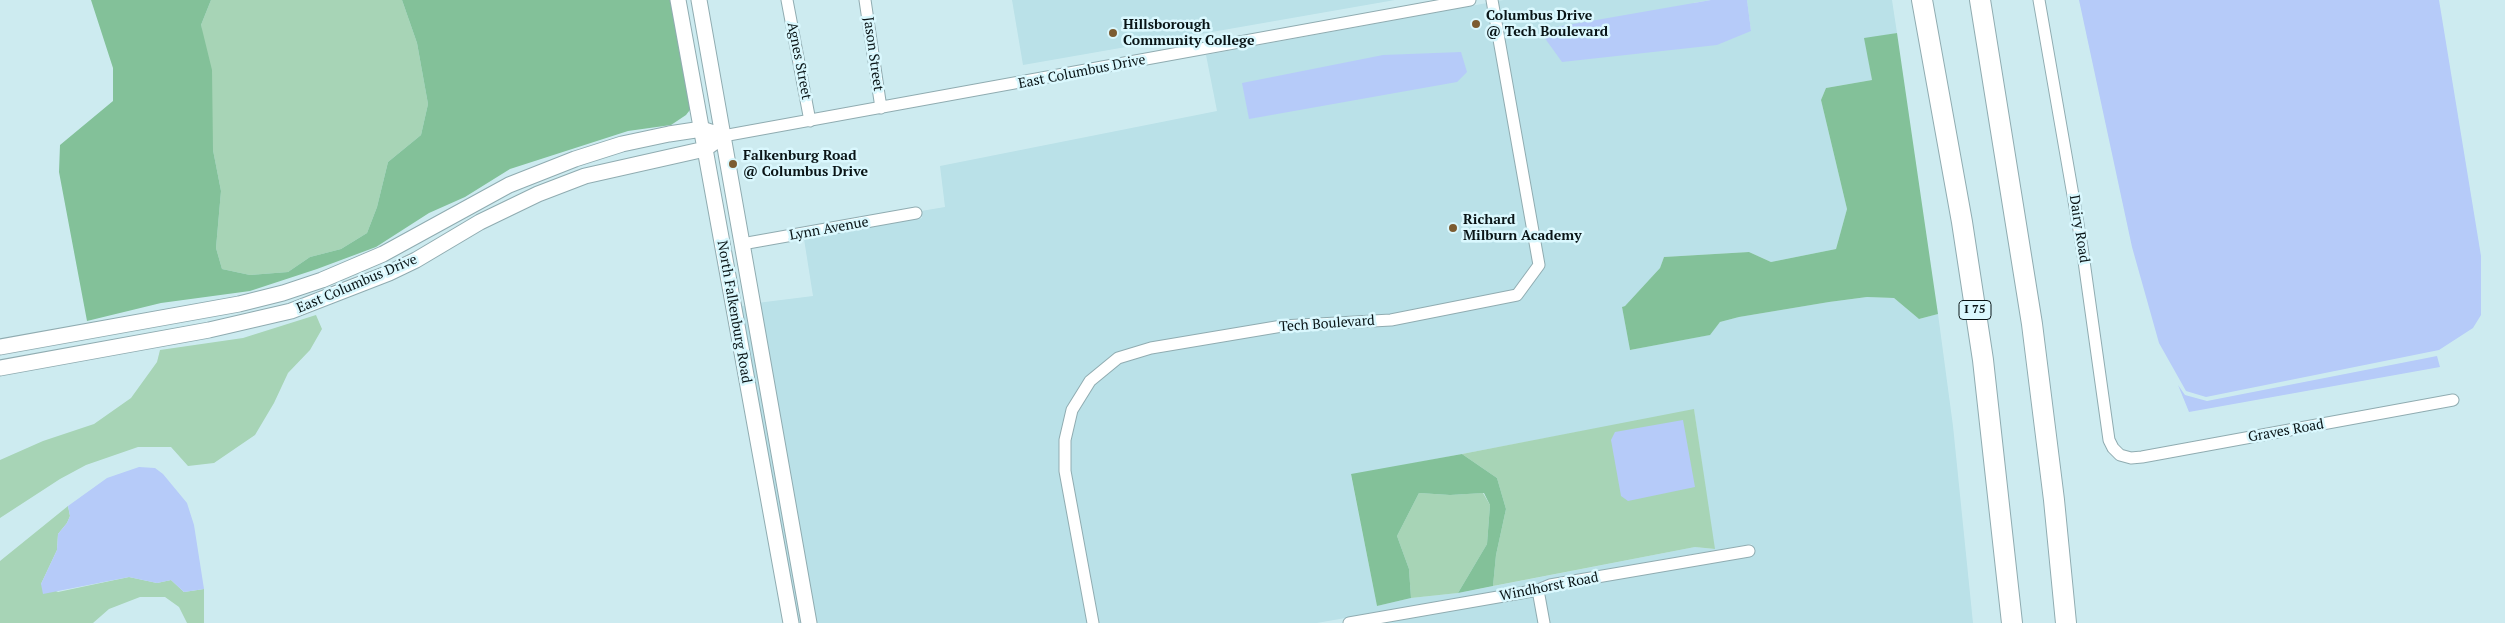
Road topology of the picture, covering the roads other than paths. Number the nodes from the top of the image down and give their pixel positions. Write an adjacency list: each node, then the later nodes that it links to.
1 (678, 0): 12 (street, North Falkenburg Road)
2 (699, 0): 13 (street, North Falkenburg Road)
3 (787, 0): 11 (street, Agnes Street)
4 (865, 0): 10 (street, Jason Street)
5 (1470, 0): 10 (street, East Columbus Drive)
6 (1492, 0): 29 (street, Tech Boulevard)
7 (1922, 0): 32 (highway, I 75)
8 (1980, 0): 33 (highway)
9 (2039, 0): 24 (street, Dairy Road)
10 (881, 108): 11 (street, East Columbus Drive)
11 (810, 121): 13 (street, East Columbus Drive)
12 (702, 129): 13 (street, East Columbus Drive); 14 (street, North Falkenburg Road); 16 (street, East Columbus Drive)
13 (723, 136): 14 (street, East Columbus Drive); 17 (street, North Falkenburg Road)
14 (705, 150): 18 (street, East Columbus Drive); 27 (street, North Falkenburg Road)
15 (916, 213): 17 (street, Lynn Avenue)
16 (406, 241): 18 (street); 19 (street, East Columbus Drive)
17 (742, 244): 28 (street, North Falkenburg Road)
18 (416, 260): 21 (street, East Columbus Drive)
19 (75, 334): 20 (street, East Columbus Drive); 21 (street)
20 (0, 347)
21 (80, 354): 22 (street, East Columbus Drive)
22 (0, 368)
23 (2453, 400): 24 (street, Graves Road)
24 (2120, 455)
25 (1749, 551): 26 (street, Windhorst Road)
26 (1538, 590): 30 (street, Windhorst Road); 31 (street)
27 (791, 623)
28 (809, 623)
29 (1093, 623)
30 (1349, 623)
31 (1544, 623)
32 (2012, 623)
33 (2066, 623)

